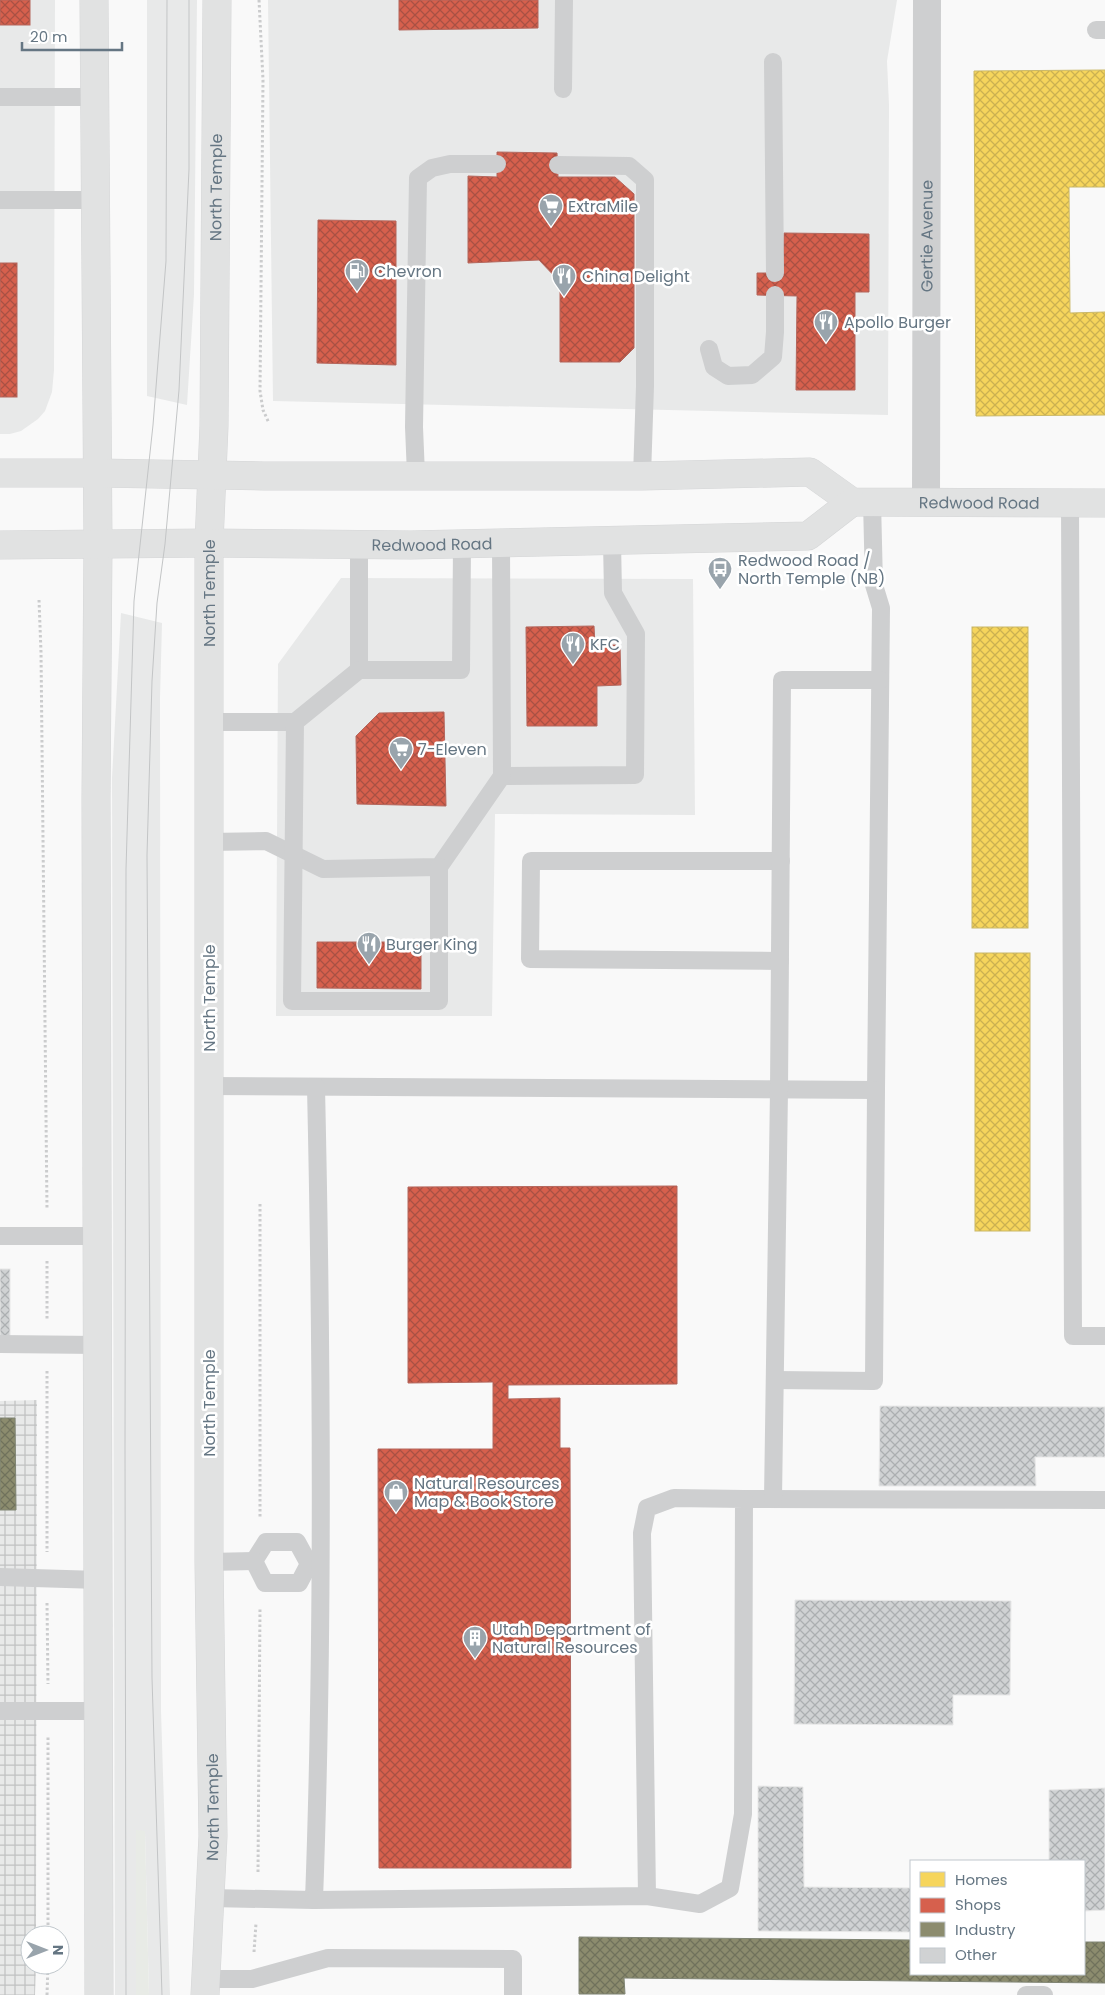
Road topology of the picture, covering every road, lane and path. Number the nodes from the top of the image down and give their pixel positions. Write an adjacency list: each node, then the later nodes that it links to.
1 (94, 0): 9 (main road)
2 (217, 0): 21 (main road, North Temple)
3 (259, 0): 17 (path)
4 (564, 0): 7 (lane)
5 (927, 0): 24 (street, Gertie Avenue)
6 (773, 62): 14 (lane)
7 (563, 89)
8 (0, 97): 9 (lane)
9 (95, 97): 13 (main road)
10 (497, 164): 20 (lane)
11 (558, 165): 22 (lane)
12 (0, 200): 13 (lane)
13 (96, 200): 19 (main road)
14 (775, 273)
15 (775, 295): 16 (lane)
16 (709, 349)
17 (269, 423)
18 (0, 473): 19 (main road)
19 (98, 473): 21 (main road); 30 (main road)
20 (416, 475): 21 (main road); 22 (main road)
21 (212, 476): 28 (main road, North Temple)
22 (642, 476): 23 (main road)
23 (862, 502): 24 (main road, Redwood Road); 27 (main road, Redwood Road); 36 (lane)
24 (926, 502): 25 (main road, Redwood Road)
25 (1070, 502): 26 (main road, Redwood Road); 52 (lane)
26 (1105, 503)
27 (612, 542): 29 (main road, Redwood Road); 39 (lane)
28 (210, 543): 30 (main road, Redwood Road); 31 (main road, Redwood Road); 37 (main road, North Temple)
29 (500, 543): 32 (main road, Redwood Road); 39 (lane)
30 (98, 544): 33 (main road, Redwood Road); 51 (main road)
31 (359, 544): 32 (main road, Redwood Road); 35 (lane)
32 (462, 544): 35 (lane)
33 (0, 545)
34 (39, 600): 50 (path)
35 (360, 670): 38 (lane)
36 (880, 680): 42 (lane); 48 (lane)
37 (210, 722): 38 (lane); 40 (main road, North Temple)
38 (295, 722): 41 (lane)
39 (502, 776): 43 (lane)
40 (209, 842): 41 (lane); 45 (main road, North Temple)
41 (293, 855): 43 (lane); 43 (lane)
42 (781, 861): 44 (lane); 44 (lane)
43 (439, 867)
44 (780, 961): 47 (lane)
45 (208, 1086): 46 (lane); 61 (main road, North Temple)
46 (316, 1087): 47 (lane); 62 (lane)
47 (779, 1090): 48 (lane); 56 (lane)
48 (876, 1090): 56 (lane)
49 (0, 1236): 50 (lane)
50 (47, 1236): 51 (lane); 54 (path)
51 (98, 1236): 55 (main road)
52 (1105, 1336)
53 (0, 1344): 54 (lane)
54 (47, 1344): 55 (lane); 64 (path)
55 (98, 1345): 65 (main road)
56 (775, 1380): 57 (lane)
57 (773, 1499): 58 (lane); 59 (lane)
58 (744, 1500): 69 (lane); 69 (lane)
59 (1105, 1500)
60 (254, 1561): 61 (lane); 62 (lane); 62 (lane)
61 (210, 1562): 70 (main road, North Temple)
62 (314, 1564): 71 (lane)
63 (0, 1577): 64 (lane)
64 (47, 1578): 65 (lane); 67 (path)
65 (99, 1580): 68 (main road)
66 (0, 1711): 67 (lane)
67 (48, 1711): 68 (lane); 72 (path)
68 (99, 1711): 76 (main road)
69 (647, 1896): 71 (lane)
70 (210, 1898): 71 (lane); 74 (main road, North Temple)
71 (314, 1900)
72 (48, 1925)
73 (48, 1975): 75 (path)
74 (206, 1987): 77 (lane)
75 (48, 1995)
76 (99, 1995)
77 (513, 1995)
78 (1026, 1995): 79 (lane)
79 (1044, 1995)

